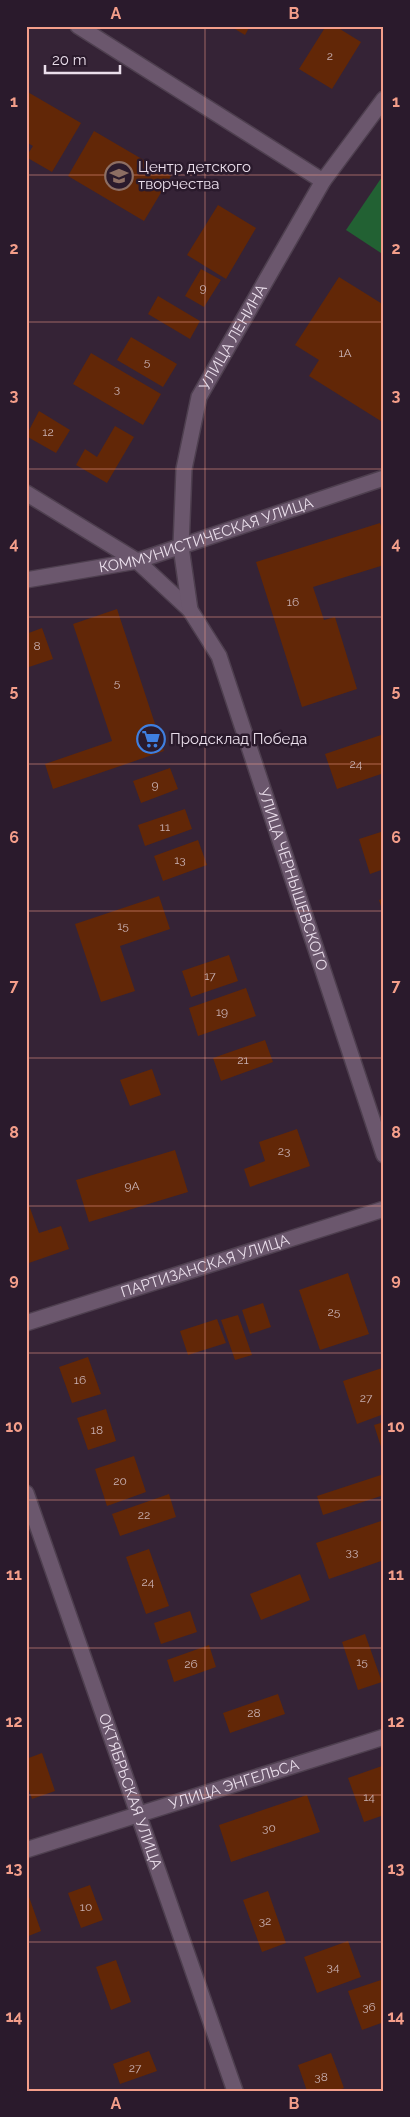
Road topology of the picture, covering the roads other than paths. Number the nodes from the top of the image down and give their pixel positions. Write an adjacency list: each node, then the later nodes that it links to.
1 (78, 26): 3 (street)
2 (384, 99): 3 (street, УЛИЦА ЛЕНИНА)
3 (323, 181): 6 (street, УЛИЦА ЛЕНИНА)
4 (384, 478): 6 (street, КОММУНИСТИЧЕСКАЯ УЛИЦА)
5 (26, 493): 7 (street)
6 (181, 547): 7 (street, КОММУНИСТИЧЕСКАЯ УЛИЦА); 9 (street, УЛИЦА ЛЕНИНА)
7 (137, 562): 8 (street, КОММУНИСТИЧЕСКАЯ УЛИЦА); 9 (street)
8 (26, 580)
9 (190, 610): 10 (street, УЛИЦА ЧЕРНЫШЕВСКОГО)
10 (384, 1155)
11 (384, 1209): 12 (street, ПАРТИЗАНСКАЯ УЛИЦА)
12 (26, 1323)
13 (26, 1493): 15 (street, ОКТЯБРЬСКАЯ УЛИЦА)
14 (384, 1738): 15 (street, УЛИЦА ЭНГЕЛЬСА)
15 (139, 1815): 16 (street, УЛИЦА ЭНГЕЛЬСА); 17 (street, ОКТЯБРЬСКАЯ УЛИЦА)
16 (26, 1850)
17 (234, 2091)

